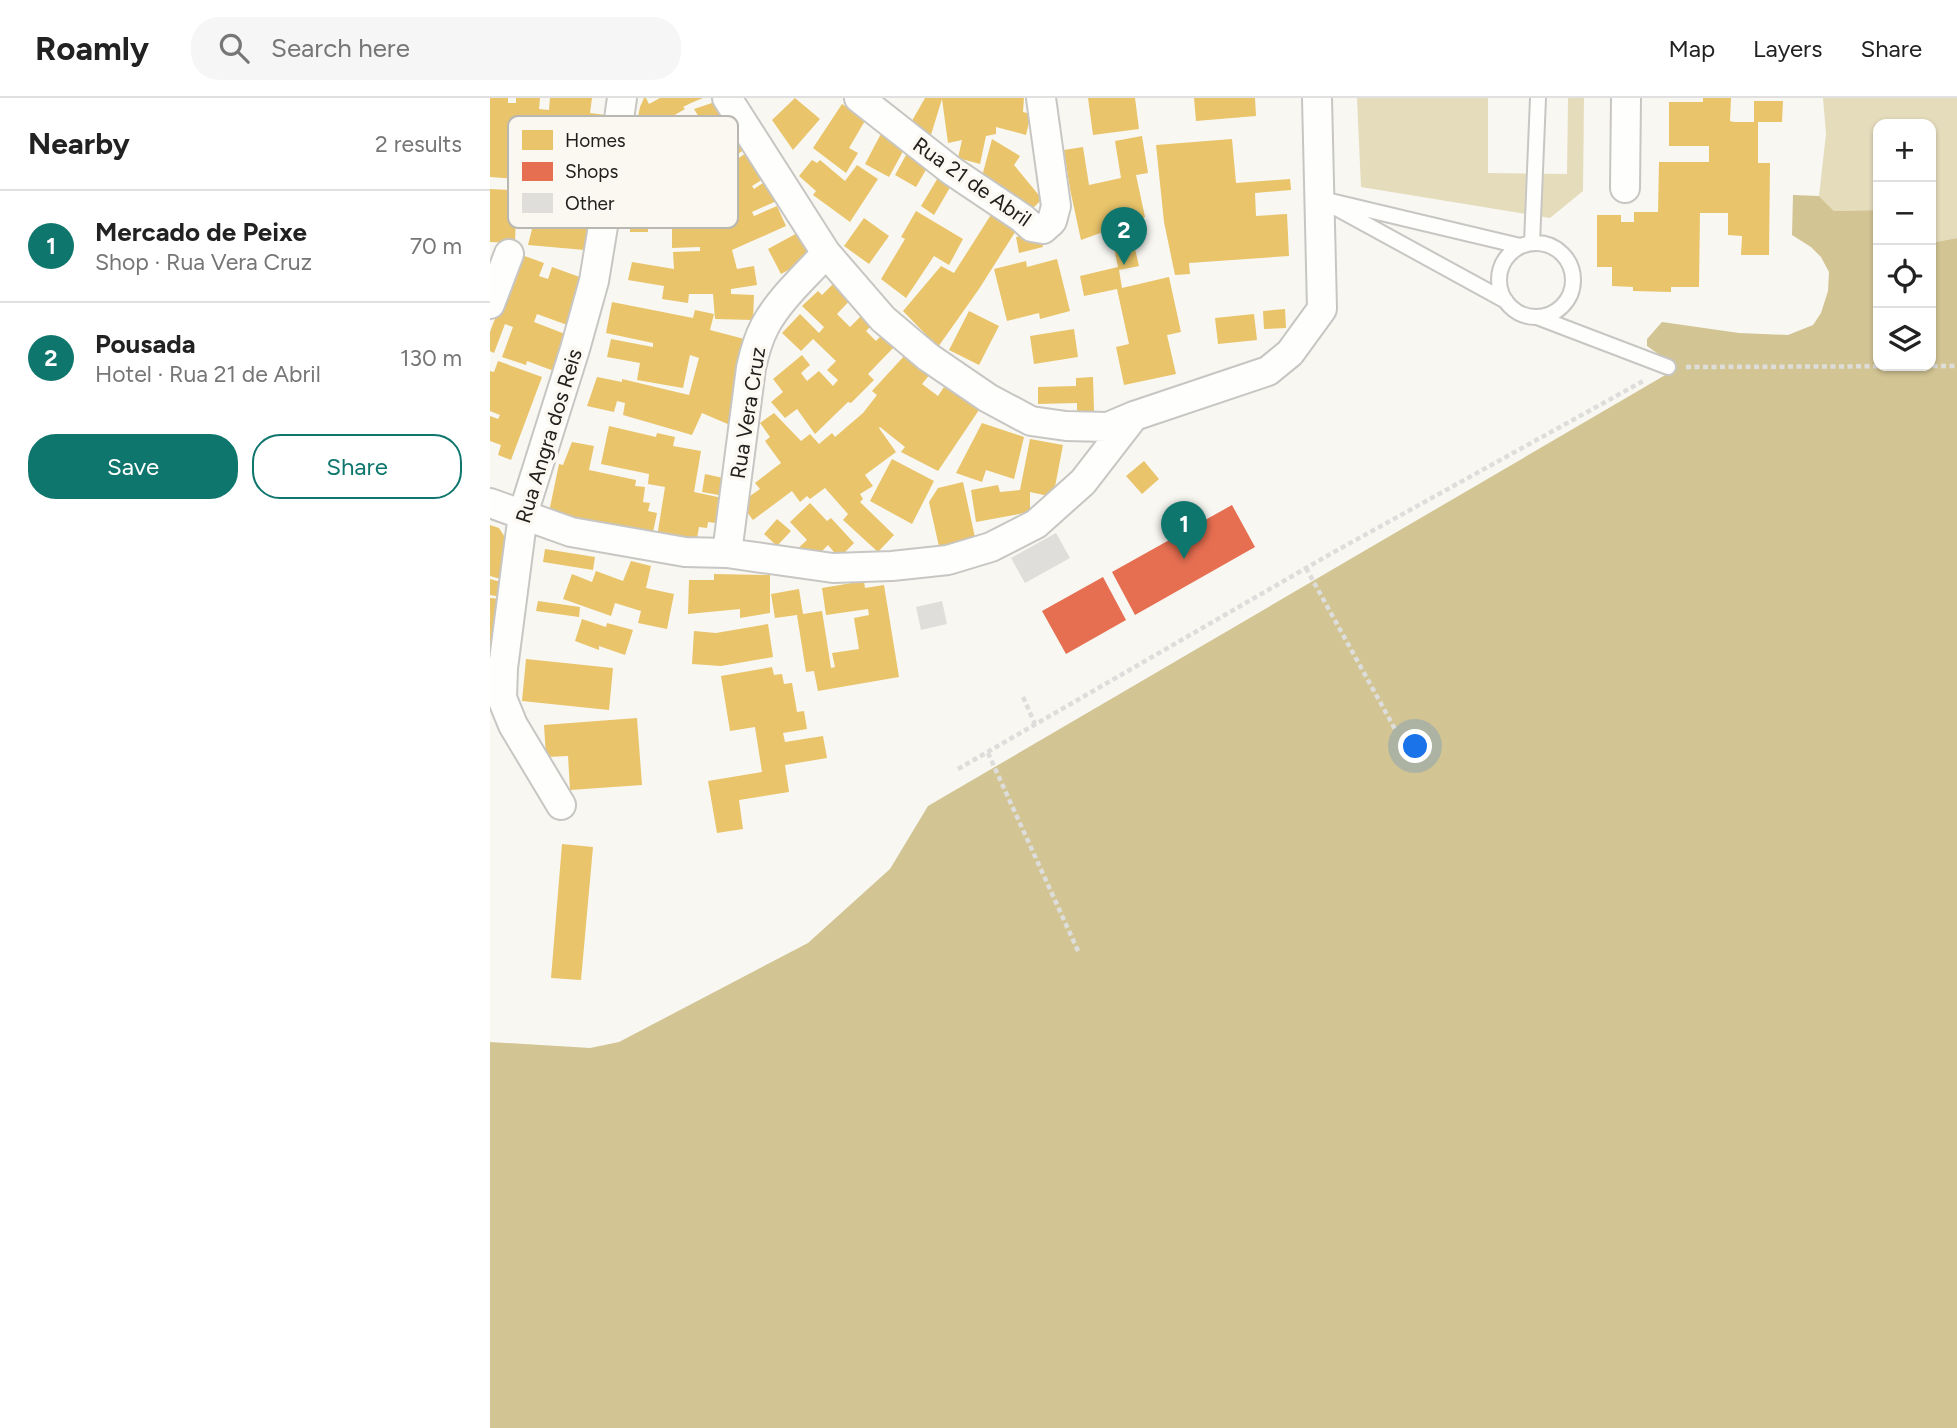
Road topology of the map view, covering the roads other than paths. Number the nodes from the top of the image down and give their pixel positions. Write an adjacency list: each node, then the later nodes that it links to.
1 (622, 98): 8 (street, Rua Angra dos Reis)
2 (727, 98): 13 (street)
3 (859, 98): 4 (street, Rua 21 de Abril)
4 (1041, 98)
5 (1317, 98): 10 (street)
6 (1538, 98): 12 (lane)
7 (1626, 98): 9 (street)
8 (619, 116)
9 (1625, 188)
10 (1318, 198): 12 (lane); 15 (lane); 19 (street)
11 (603, 228): 21 (street, Rua Angra dos Reis)
12 (1526, 245): 15 (lane); 17 (lane)
13 (827, 253): 19 (street); 22 (street, Rua Vera Cruz)
14 (509, 254): 16 (street)
15 (1506, 301): 17 (lane)
16 (490, 304)
17 (1537, 317): 18 (lane)
18 (1668, 367)
19 (1134, 416): 22 (street)
20 (490, 503): 21 (street)
21 (523, 514): 22 (street); 23 (street, Rua Angra dos Reis)
22 (727, 554)
23 (561, 804)

